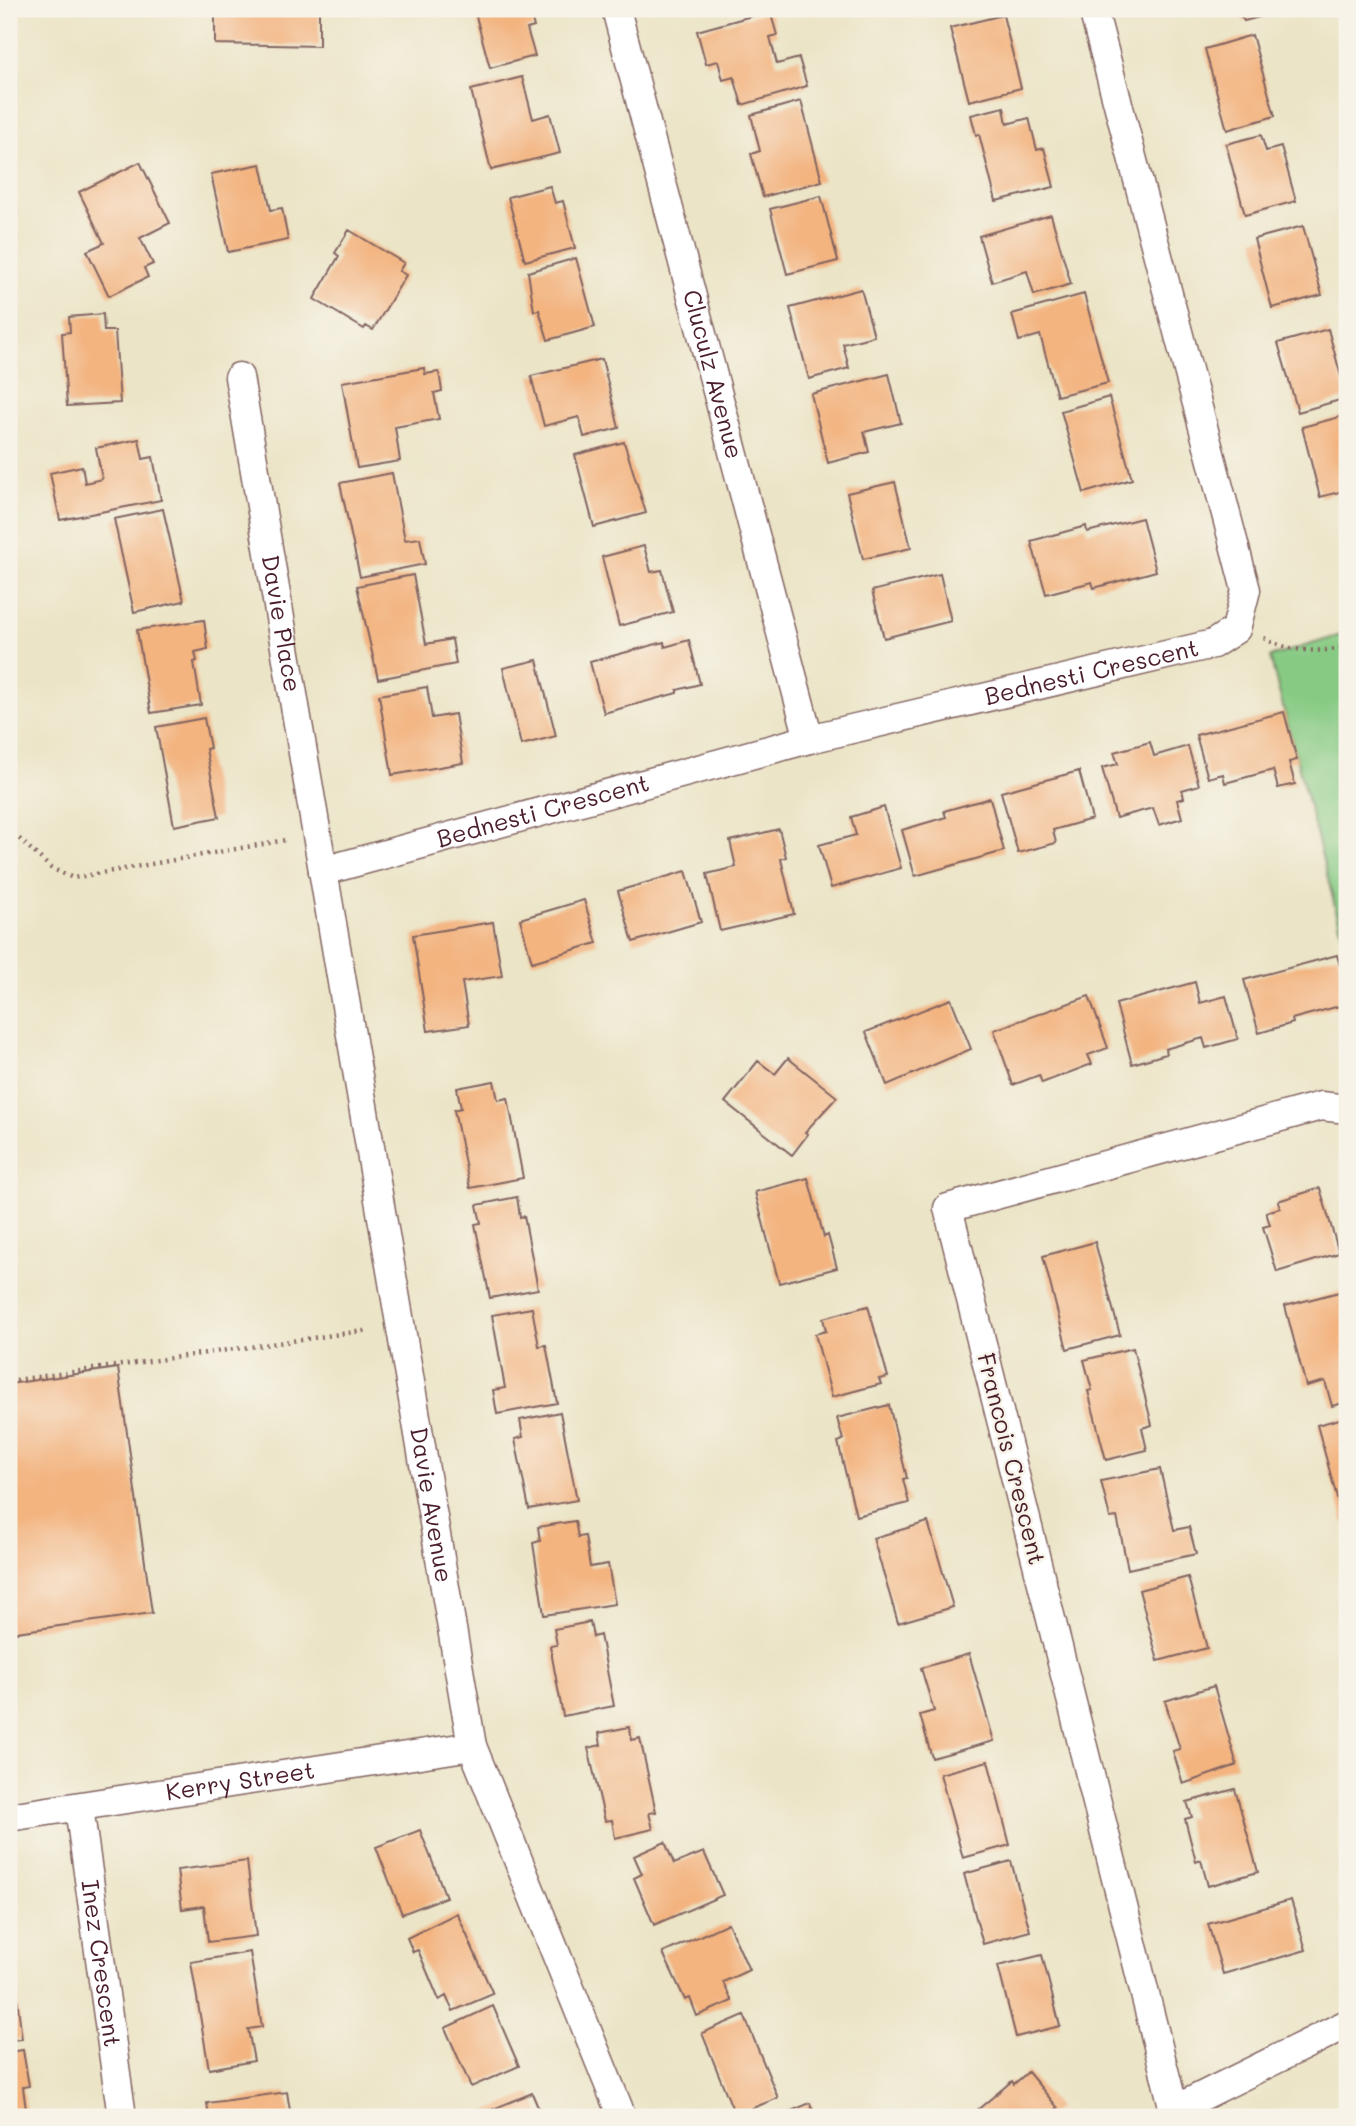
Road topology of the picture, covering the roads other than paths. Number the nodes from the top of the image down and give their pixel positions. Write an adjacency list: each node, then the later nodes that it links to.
1 (616, 9): 4 (street, Cluculz Avenue)
2 (1093, 9): 4 (street, Bednesti Crescent)
3 (239, 377): 5 (street, Davie Place)
4 (809, 739): 5 (street, Bednesti Crescent)
5 (323, 871): 7 (street, Davie Avenue)
6 (1347, 1109): 11 (street, Francois Crescent)
7 (472, 1746): 8 (street, Kerry Street); 13 (street, Davie Avenue)
8 (79, 1807): 9 (street, Kerry Street); 12 (street, Inez Crescent)
9 (9, 1817)
10 (1347, 2024): 11 (street)
11 (1170, 2114)
12 (122, 2117)
13 (622, 2117)

